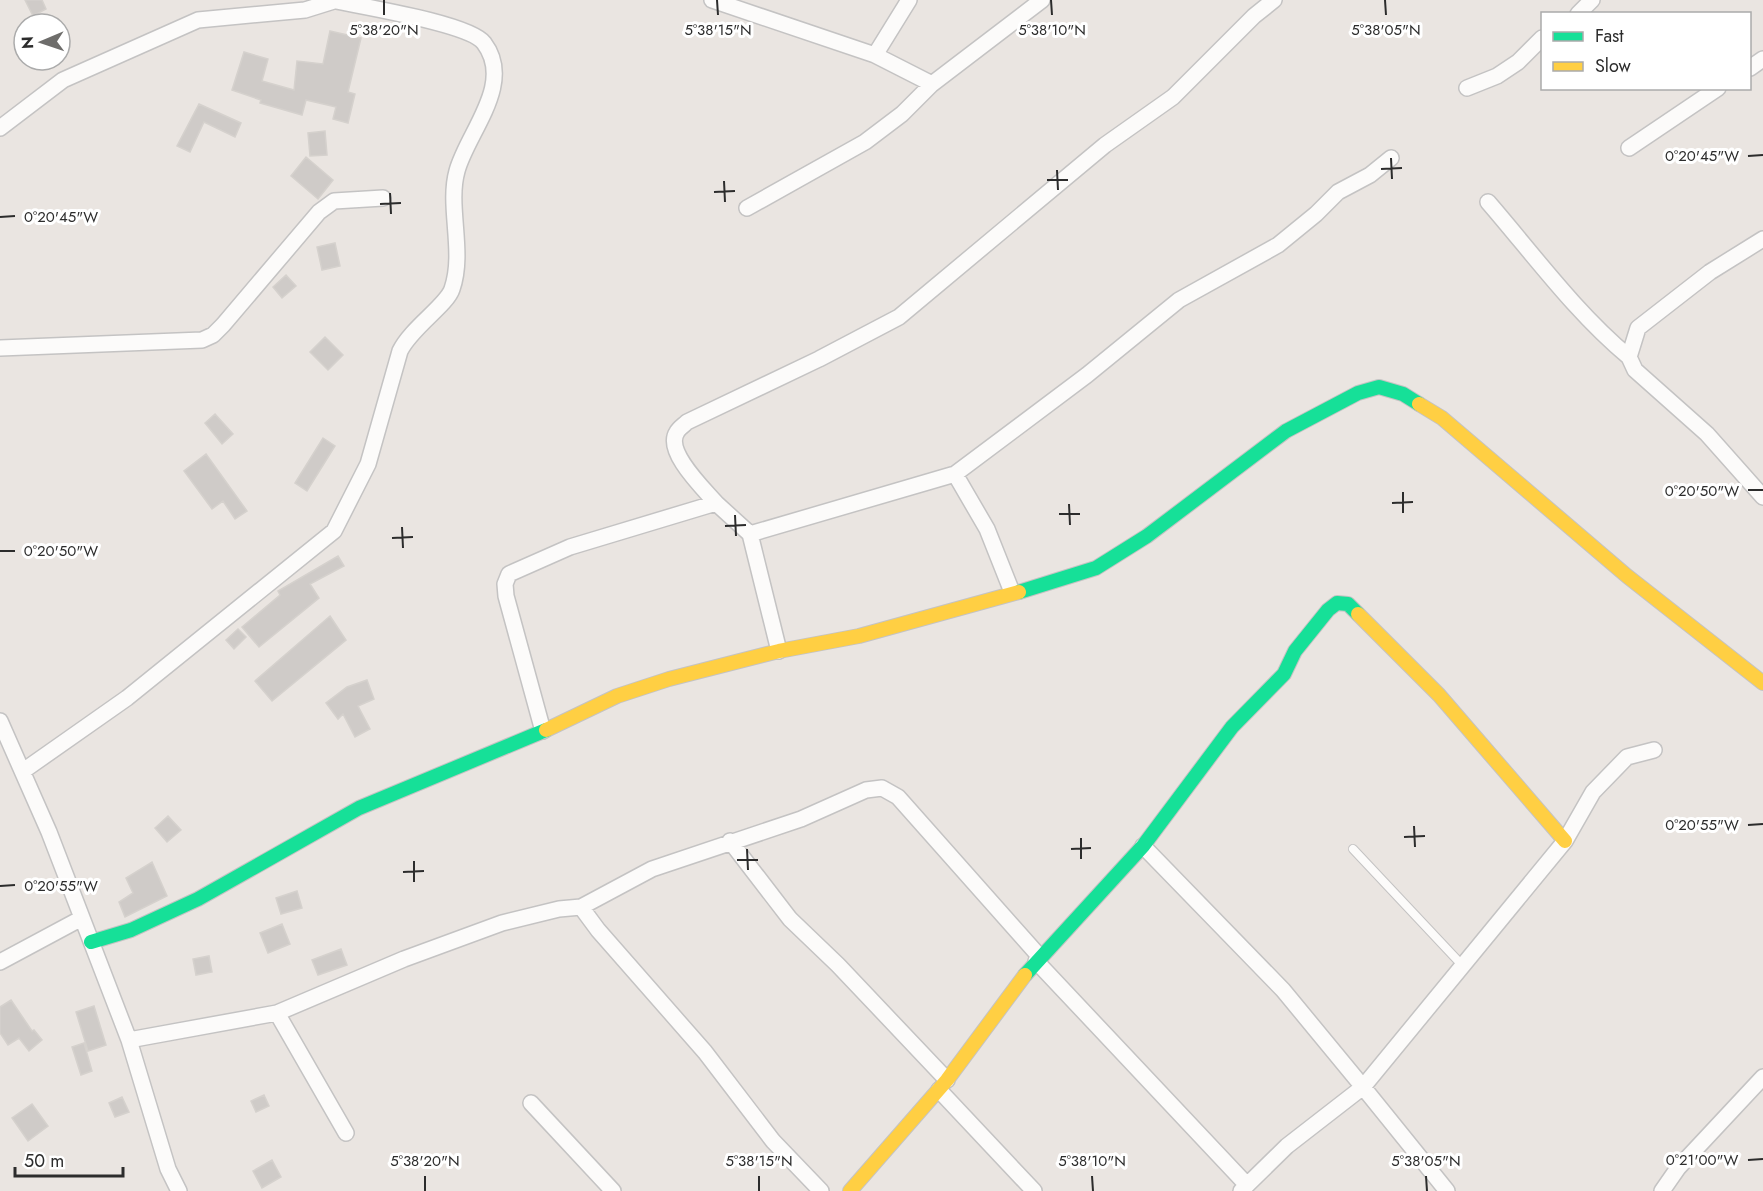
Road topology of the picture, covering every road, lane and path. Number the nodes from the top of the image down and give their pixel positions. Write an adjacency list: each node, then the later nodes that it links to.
1 (337, 0): 13 (street); 33 (street)
2 (712, 0): 9 (street)
3 (909, 0): 9 (street)
4 (1042, 0): 10 (street)
5 (1274, 0): 24 (street)
6 (1592, 0): 7 (street)
7 (1580, 12)
8 (1541, 39): 11 (street)
9 (875, 55): 10 (street)
10 (932, 84): 18 (street)
11 (1467, 88)
12 (1715, 90): 14 (street)
13 (0, 128)
14 (1629, 148)
15 (1391, 158): 22 (street)
16 (383, 198): 20 (street)
17 (1488, 202): 21 (street)
18 (747, 208)
19 (1763, 240): 21 (street)
20 (0, 348)
21 (1629, 357): 23 (street)
22 (955, 474): 25 (street); 26 (street)
23 (1763, 497)
24 (716, 503): 25 (street); 30 (street)
25 (750, 534): 27 (street)
26 (1012, 592): 27 (street); 28 (street)
27 (779, 651): 30 (street)
28 (1763, 683)
29 (0, 721): 31 (street)
30 (543, 731): 40 (street)
31 (4, 743): 33 (street)
32 (1654, 750): 35 (street)
33 (23, 771): 39 (street)
34 (730, 841): 38 (street); 41 (street); 46 (street)
35 (1565, 841): 36 (street); 43 (street)
36 (1143, 846): 41 (street); 48 (street)
37 (1353, 849): 43 (lane)
38 (581, 907): 44 (street); 54 (street)
39 (82, 918): 40 (street); 42 (street)
40 (91, 942): 45 (street)
41 (1038, 959): 46 (street); 51 (street)
42 (0, 962)
43 (1462, 965): 48 (street)
44 (277, 1013): 45 (street); 50 (street)
45 (129, 1040): 52 (street)
46 (943, 1085): 55 (street); 56 (street)
47 (1760, 1086): 58 (street)
48 (1363, 1088): 51 (street); 57 (street)
49 (531, 1104): 53 (street)
50 (346, 1133)
51 (1244, 1188)
52 (179, 1191)
53 (613, 1191)
54 (821, 1191)
55 (850, 1191)
56 (1034, 1191)
57 (1447, 1191)
58 (1662, 1191)

